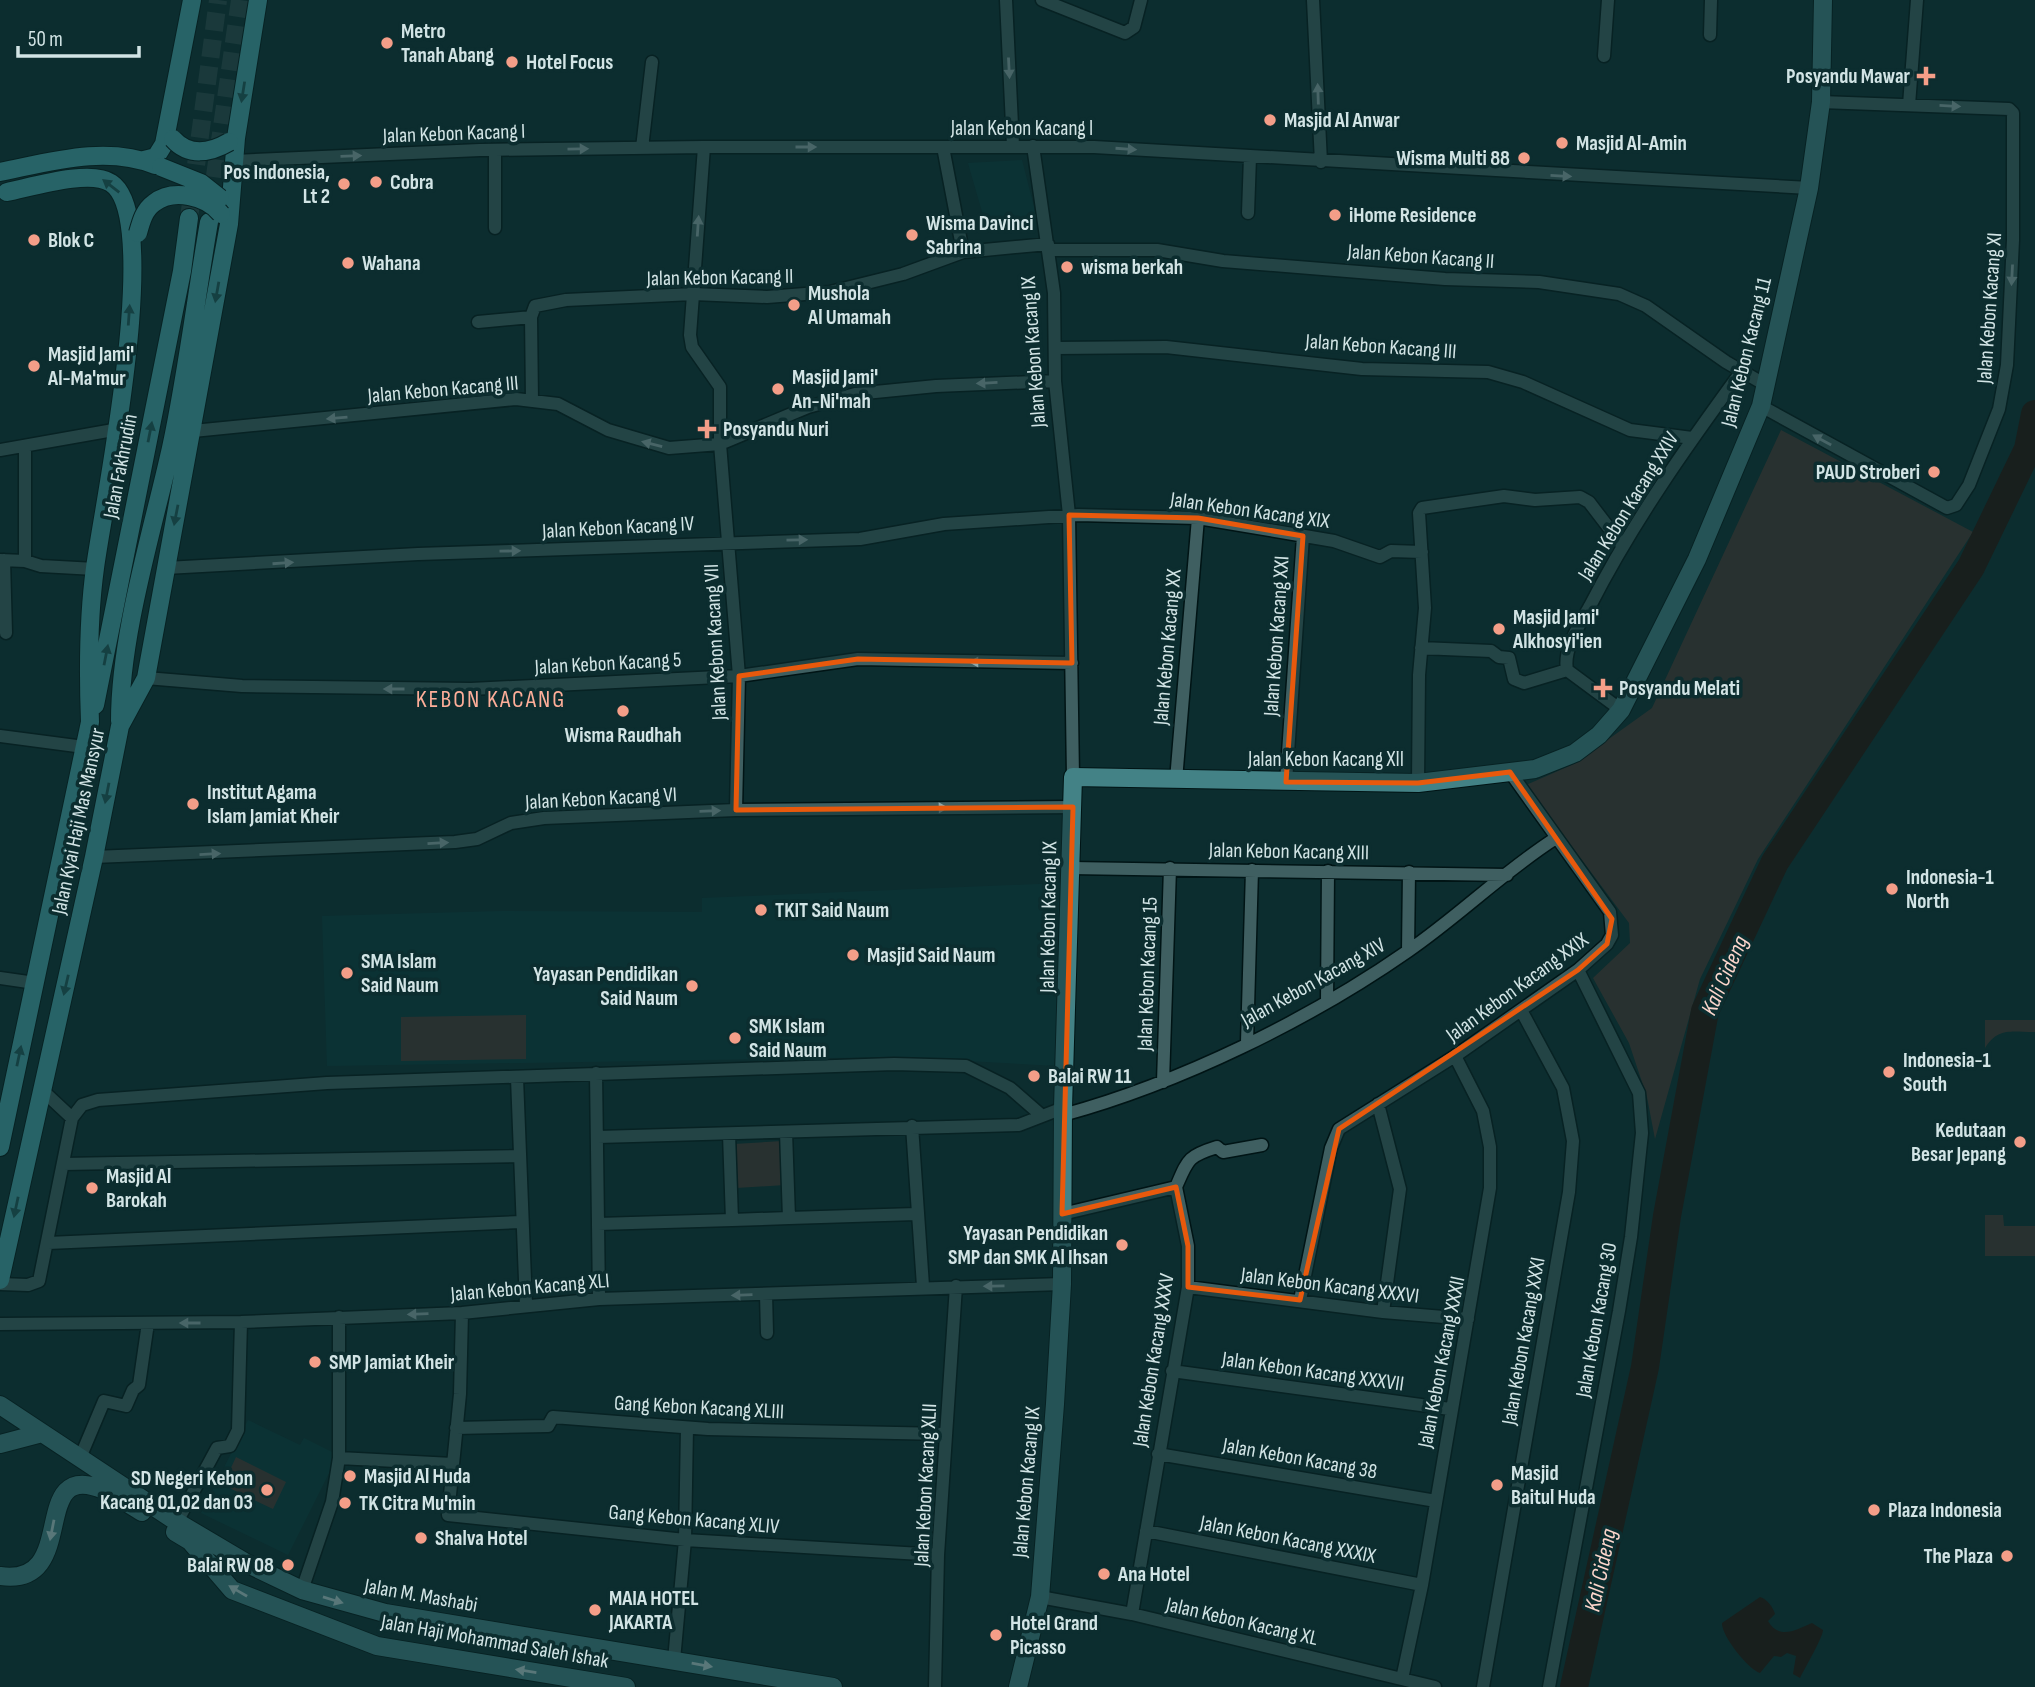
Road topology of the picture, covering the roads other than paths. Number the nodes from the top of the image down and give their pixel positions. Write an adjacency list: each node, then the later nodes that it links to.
1 (192, 0): 16 (main road)
2 (258, 0): 17 (main road, one-way to 17)
3 (1006, 0): 18 (street, one-way to 18)
4 (1042, 0): 5 (street)
5 (1140, 0)
6 (1313, 0): 26 (street, one-way to 6)
7 (1608, 0): 12 (street)
8 (1711, 0): 11 (street)
9 (1823, 0): 14 (street, Jalan Kebon Kacang 11)
10 (1917, 0): 15 (street)
11 (1710, 36)
12 (1604, 56)
13 (652, 62): 22 (street)
14 (1821, 102): 15 (street, Jalan Kebon Kacang XI); 29 (street, Jalan Kebon Kacang 11)
15 (1909, 104): 46 (street, Jalan Kebon Kacang XI, one-way to 46)
16 (170, 135): 17 (main road, bridge); 27 (main road)
17 (232, 140): 25 (main road)
18 (1013, 146): 19 (street, Jalan Kebon Kacang I); 21 (street, Jalan Kebon Kacang I)
19 (1033, 146): 24 (street, Jalan Kebon Kacang I, one-way to 24); 36 (street, Jalan Kebon Kacang IX)
20 (704, 147): 21 (street, Jalan Kebon Kacang I, one-way to 21); 22 (street, Jalan Kebon Kacang I); 38 (street, Jalan Kebon Kacang VII, one-way to 20)
21 (943, 147): 37 (street)
22 (642, 148): 23 (street, Jalan Kebon Kacang I, one-way to 22)
23 (495, 150): 25 (street, Jalan Kebon Kacang I, one-way to 23); 34 (street)
24 (1250, 157): 26 (street, Jalan Kebon Kacang I); 32 (street)
25 (233, 161): 31 (main road)
26 (1321, 162): 29 (street, Jalan Kebon Kacang I, one-way to 29)
27 (153, 164): 28 (main road); 31 (main road, bridge)
28 (0, 172)
29 (1809, 188): 44 (street, Jalan Kebon Kacang 11)
30 (7, 192): 35 (main road, one-way to 30)
31 (222, 213): 35 (main road, bridge); 48 (main road, Jalan Kyai Haji Mas Mansyur, one-way to 48); 71 (main road)
32 (1248, 214)
33 (189, 218): 70 (main road, Jalan Fakhrudin, one-way to 33)
34 (495, 228)
35 (136, 240): 47 (main road, Jalan Kyai Haji Mas Mansyur, one-way to 35)
36 (1049, 247): 37 (street, Jalan Kebon Kacang II); 41 (street, Jalan Kebon Kacang IX); 42 (street, Jalan Kebon Kacang II)
37 (963, 251): 38 (street, Jalan Kebon Kacang II)
38 (693, 294): 39 (street, Jalan Kebon Kacang II); 50 (street, Jalan Kebon Kacang VII)
39 (531, 316): 40 (street, Jalan Kebon Kacang II); 45 (street)
40 (478, 322)
41 (1056, 348): 43 (street, Jalan Kebon Kacang IX); 49 (street, Jalan Kebon Kacang III)
42 (1741, 372): 44 (street, Jalan Kebon Kacang II); 49 (street, Jalan Kebon Kacang XXIV)
43 (1055, 380): 50 (street, Jalan Kebon Kacang III, one-way to 50); 53 (street, Jalan Kebon Kacang IX)
44 (1764, 384): 46 (street, Jalan Kebon Kacang 11)
45 (532, 401): 48 (street, Jalan Kebon Kacang III, one-way to 48); 50 (street, Jalan Kebon Kacang III, one-way to 45)
46 (1760, 406): 69 (street, Jalan Kebon Kacang 11)
47 (119, 429): 51 (street); 62 (main road, Jalan Kyai Haji Mas Mansyur)
48 (193, 431): 61 (main road, Jalan Kyai Haji Mas Mansyur, one-way to 61)
49 (1692, 438): 57 (street, Jalan Kebon Kacang XXIV)
50 (720, 444): 56 (street, Jalan Kebon Kacang VII)
51 (25, 448): 52 (street); 60 (street)
52 (0, 450)
53 (1069, 515): 54 (street, Jalan Kebon Kacang XIX); 56 (street, Jalan Kebon Kacang IV, one-way to 53); 65 (street, Jalan Kebon Kacang IX)
54 (1198, 518): 55 (street, Jalan Kebon Kacang XIX); 77 (street, Jalan Kebon Kacang XX)
55 (1303, 536): 58 (street, Jalan Kebon Kacang XIX); 78 (street, Jalan Kebon Kacang XXI)
56 (729, 541): 61 (street, Jalan Kebon Kacang IV, one-way to 56); 67 (street, Jalan Kebon Kacang VII)
57 (1622, 545): 58 (street); 66 (street, Jalan Kebon Kacang XXIV)
58 (1422, 552): 64 (street)
59 (2, 560): 60 (street); 63 (street)
60 (25, 561): 62 (street)
61 (166, 568): 68 (main road, Jalan Kyai Haji Mas Mansyur)
62 (95, 569): 70 (main road, Jalan Kyai Haji Mas Mansyur)
63 (6, 633)
64 (1421, 648): 66 (street); 79 (street)
65 (1072, 663): 67 (street, Jalan Kebon Kacang 5, one-way to 67); 76 (street, Jalan Kebon Kacang IX)
66 (1567, 670): 69 (street)
67 (739, 676): 68 (street, Jalan Kebon Kacang 5, one-way to 68); 81 (street, Jalan Kebon Kacang VII)
68 (146, 678): 71 (main road, Jalan Kyai Haji Mas Mansyur)
69 (1621, 710): 74 (street, Jalan Kebon Kacang 11)
70 (90, 722): 73 (main road, Jalan Kyai Haji Mas Mansyur)
71 (120, 726): 83 (main road, Jalan Kyai Haji Mas Mansyur, one-way to 83)
72 (0, 736): 73 (street)
73 (84, 747): 93 (main road, Jalan Kyai Haji Mas Mansyur)
74 (1575, 753): 75 (street, Jalan Kebon Kacang XII)
75 (1510, 772): 79 (street, Jalan Kebon Kacang XII); 82 (street, Jalan Kebon Kacang XXIX)
76 (1073, 776): 77 (street, Jalan Kebon Kacang XII); 80 (street, Jalan Kebon Kacang IX)
77 (1176, 780): 78 (street, Jalan Kebon Kacang XII)
78 (1286, 782): 79 (street, Jalan Kebon Kacang XII)
79 (1419, 783)
80 (1073, 807): 81 (street, Jalan Kebon Kacang VI, one-way to 80); 84 (street, Jalan Kebon Kacang IX)
81 (736, 810): 83 (street, Jalan Kebon Kacang VI, one-way to 81)
82 (1556, 838): 89 (street, Jalan Kebon Kacang XIV); 91 (street, Jalan Kebon Kacang XXIX)
83 (94, 857): 101 (main road, Jalan Kyai Haji Mas Mansyur, one-way to 101)
84 (1071, 868): 85 (street, Jalan Kebon Kacang XIII); 103 (street, Jalan Kebon Kacang IX)
85 (1170, 868): 86 (street, Jalan Kebon Kacang XIII); 100 (street, Jalan Kebon Kacang 15)
86 (1252, 870): 87 (street, Jalan Kebon Kacang XIII); 96 (street)
87 (1328, 871): 88 (street, Jalan Kebon Kacang XIII); 94 (street)
88 (1409, 872): 89 (street, Jalan Kebon Kacang XIII); 90 (street)
89 (1507, 875): 90 (street, Jalan Kebon Kacang XIV)
90 (1408, 951): 94 (street, Jalan Kebon Kacang XIV)
91 (1578, 970): 95 (street, Jalan Kebon Kacang XXIX); 169 (street, Jalan Kebon Kacang 30)
92 (0, 978): 93 (street)
93 (35, 983): 111 (main road, Jalan Kyai Haji Mas Mansyur, one-way to 93)
94 (1327, 1001): 96 (street, Jalan Kebon Kacang XIV)
95 (1521, 1010): 97 (street, Jalan Kebon Kacang XXIX); 168 (street, Jalan Kebon Kacang XXXI)
96 (1247, 1042): 100 (street, Jalan Kebon Kacang XIV)
97 (1455, 1056): 102 (street, Jalan Kebon Kacang XXIX); 134 (street, Jalan Kebon Kacang XXXII)
98 (596, 1073): 99 (street); 104 (street); 109 (street)
99 (517, 1078): 105 (street); 112 (street)
100 (1163, 1082): 103 (street, Jalan Kebon Kacang XIV)
101 (42, 1090): 105 (street); 122 (main road, Jalan Kyai Haji Mas Mansyur, one-way to 122)
102 (1378, 1104): 129 (street, Jalan Kebon Kacang XXIX); 131 (street)
103 (1063, 1111): 104 (street, Jalan Kebon Kacang XIV); 116 (street, Jalan Kebon Kacang IX)
104 (1041, 1115): 106 (street, Jalan Kebon Kacang XIV)
105 (72, 1118): 113 (street)
106 (912, 1126): 107 (street, Jalan Kebon Kacang XIV); 115 (street)
107 (786, 1132): 108 (street, Jalan Kebon Kacang XIV); 117 (street)
108 (729, 1134): 109 (street, Jalan Kebon Kacang XIV); 118 (street)
109 (598, 1137): 120 (street)
110 (1262, 1145): 114 (street)
111 (0, 1147)
112 (519, 1156): 113 (street); 119 (street)
113 (63, 1164): 121 (street)
114 (1176, 1186): 116 (street); 126 (street, Jalan Kebon Kacang XXXV)
115 (916, 1214): 117 (street); 124 (street)
116 (1062, 1214): 123 (street, Jalan Kebon Kacang IX)
117 (789, 1218): 118 (street)
118 (732, 1220): 120 (street)
119 (521, 1222): 121 (street); 130 (street)
120 (598, 1224): 128 (street)
121 (48, 1243): 122 (street)
122 (0, 1282)
123 (1062, 1284): 125 (street, Jalan Kebon Kacang XLI, one-way to 125); 159 (street, Jalan Kebon Kacang IX)
124 (923, 1286): 125 (street, Jalan Kebon Kacang XLI); 127 (street, Jalan Kebon Kacang XLI)
125 (956, 1286): 145 (street, Jalan Kebon Kacang XLII)
126 (1188, 1287): 129 (street, Jalan Kebon Kacang XXXVI); 139 (street, Jalan Kebon Kacang XXXV)
127 (766, 1294): 128 (street, Jalan Kebon Kacang XLI, one-way to 128); 138 (street)
128 (599, 1299): 130 (street, Jalan Kebon Kacang XLI)
129 (1300, 1300): 131 (street, Jalan Kebon Kacang XXXVI)
130 (526, 1305): 132 (street, Jalan Kebon Kacang XLI)
131 (1383, 1312): 134 (street, Jalan Kebon Kacang XXXVI)
132 (462, 1313): 133 (street, Jalan Kebon Kacang XLI, one-way to 133); 142 (street)
133 (339, 1317): 135 (street, Jalan Kebon Kacang XLI); 149 (street)
134 (1468, 1319): 141 (street, Jalan Kebon Kacang XXXII)
135 (241, 1322): 136 (street, Jalan Kebon Kacang XLI, one-way to 136); 152 (street)
136 (148, 1323): 137 (street, Jalan Kebon Kacang XLI); 148 (street)
137 (0, 1324)
138 (767, 1333)
139 (1172, 1371): 141 (street, Jalan Kebon Kacang XXXVII); 147 (street, Jalan Kebon Kacang XXXV)
140 (0, 1405): 144 (street, Jalan M. Mashabi)
141 (1450, 1409): 151 (street, Jalan Kebon Kacang XXXII)
142 (456, 1428): 143 (street, Gang Kebon Kacang XLIII); 150 (street)
143 (687, 1428): 145 (street, Gang Kebon Kacang XLIII); 154 (street)
144 (42, 1433): 146 (street); 148 (street, Jalan M. Mashabi)
145 (945, 1434): 155 (street, Jalan Kebon Kacang XLII)
146 (0, 1444)
147 (1158, 1454): 151 (street, Jalan Kebon Kacang 38); 153 (street, Jalan Kebon Kacang XXXV)
148 (80, 1458): 152 (street, Jalan M. Mashabi)
149 (339, 1458): 150 (street); 158 (street)
150 (453, 1464): 154 (street, Gang Kebon Kacang XLIV)
151 (1436, 1500): 157 (street, Jalan Kebon Kacang XXXII)
152 (177, 1522): 158 (street, Jalan M. Mashabi)
153 (1146, 1531): 157 (street, Jalan Kebon Kacang XXXIX); 160 (street, Jalan Kebon Kacang XXXV)
154 (685, 1540): 155 (street, Gang Kebon Kacang XLIV); 161 (street)
155 (937, 1555): 165 (street, Jalan Kebon Kacang XLII)
156 (0, 1576): 163 (street, Jalan Haji Mohammad Saleh Ishak, one-way to 156)
157 (1422, 1585): 162 (street, Jalan Kebon Kacang XXXII)
158 (302, 1590): 161 (street, Jalan M. Mashabi, one-way to 161)
159 (1040, 1597): 160 (street, Jalan Kebon Kacang XL); 166 (street, Jalan Kebon Kacang IX)
160 (1132, 1614): 162 (street, Jalan Kebon Kacang XL)
161 (674, 1660): 164 (street, Jalan M. Mashabi, one-way to 164)
162 (1402, 1679): 167 (street, Jalan Kebon Kacang XL)
163 (626, 1687)
164 (833, 1687)
165 (935, 1687)
166 (1018, 1687)
167 (1435, 1687)
168 (1483, 1687)
169 (1549, 1687)

